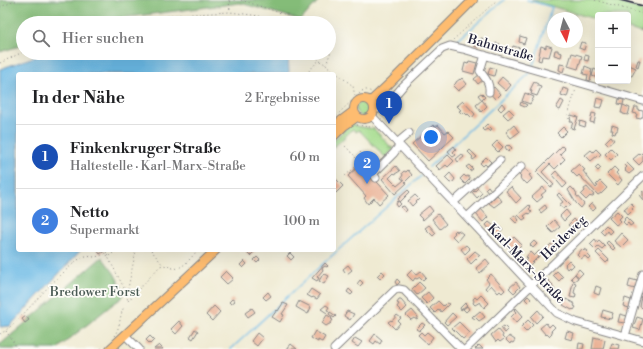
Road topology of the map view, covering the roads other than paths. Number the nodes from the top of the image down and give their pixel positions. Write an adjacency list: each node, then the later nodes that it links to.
1 (473, 0): 5 (main road)
2 (485, 55): 3 (street); 4 (street, Bahnstraße); 5 (street, Bahnstraße)
3 (488, 92)
4 (643, 101)
5 (373, 104): 6 (main road); 7 (main road)
6 (355, 114): 7 (main road); 8 (main road); 10 (main road)
7 (372, 116): 11 (street, Karl-Marx-Straße)
8 (336, 126)
9 (409, 133): 11 (street)
10 (336, 134)
11 (398, 145): 14 (street); 16 (street, Karl-Marx-Straße)
12 (500, 160): 16 (street)
13 (522, 166): 17 (street)
14 (375, 175)
15 (643, 176): 20 (street, Heideweg)
16 (453, 203): 17 (street, Karl-Marx-Straße)
17 (467, 217): 20 (street, Karl-Marx-Straße)
18 (214, 252): 21 (main road)
19 (643, 274): 22 (street)
20 (531, 285): 22 (street, Karl-Marx-Straße); 28 (street, Heideweg)
21 (125, 335): 24 (main road); 25 (street)
22 (625, 336): 23 (street, Karl-Marx-Straße)
23 (643, 341)
24 (108, 347)
25 (139, 349)
26 (334, 349): 27 (street)
27 (461, 349)
28 (466, 349)

